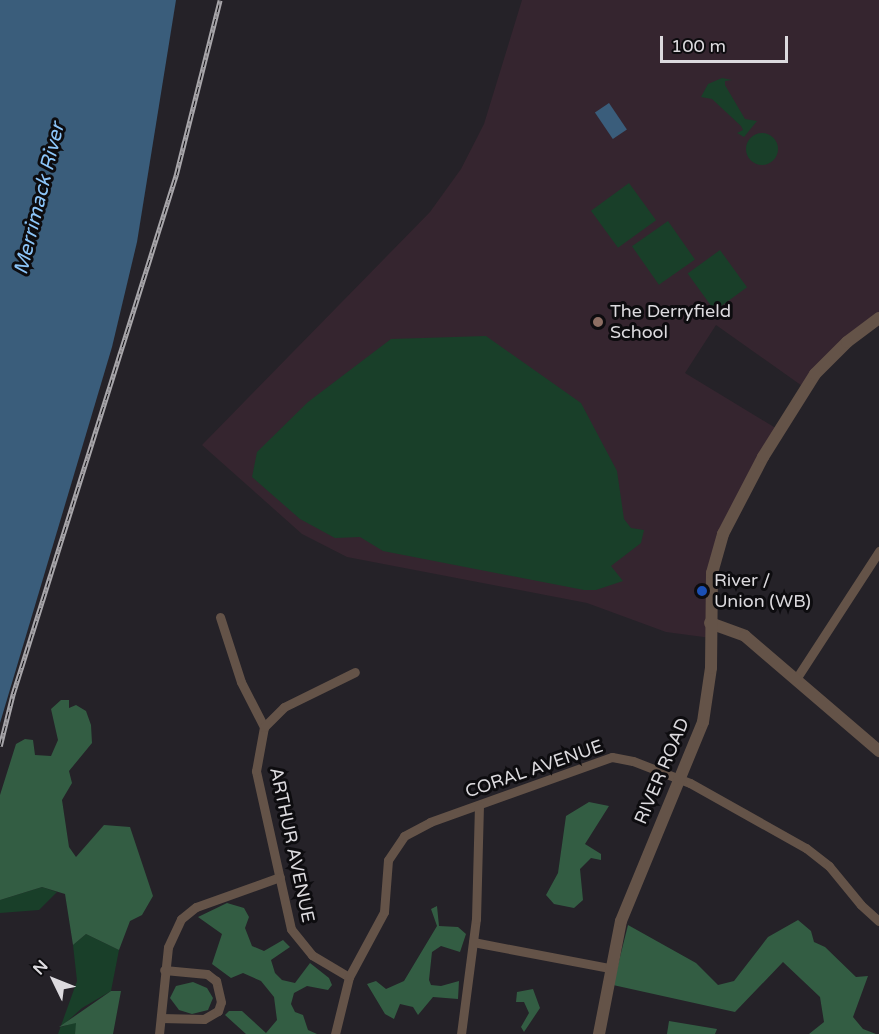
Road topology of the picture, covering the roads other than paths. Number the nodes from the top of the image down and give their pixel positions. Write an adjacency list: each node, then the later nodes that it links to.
1 (879, 318): 4 (street, RIVER ROAD)
2 (879, 551): 6 (street)
3 (220, 617): 7 (street)
4 (710, 623): 6 (street); 9 (street, RIVER ROAD)
5 (355, 672): 7 (street)
6 (796, 679): 8 (street)
7 (264, 727): 11 (street, ARTHUR AVENUE)
8 (879, 751)
9 (680, 781): 10 (street, CORAL AVENUE); 12 (street, CORAL AVENUE); 14 (street, RIVER ROAD)
10 (479, 806): 13 (street); 16 (street, CORAL AVENUE)
11 (280, 877): 15 (street); 16 (street, ARTHUR AVENUE)
12 (879, 921)
13 (473, 942): 14 (street); 20 (street)
14 (609, 968): 21 (street, RIVER ROAD)
15 (164, 970): 17 (street); 17 (street)
16 (350, 977): 19 (street, CORAL AVENUE)
17 (161, 1018): 18 (street)
18 (159, 1034)
19 (335, 1034)
20 (461, 1034)
21 (599, 1034)

